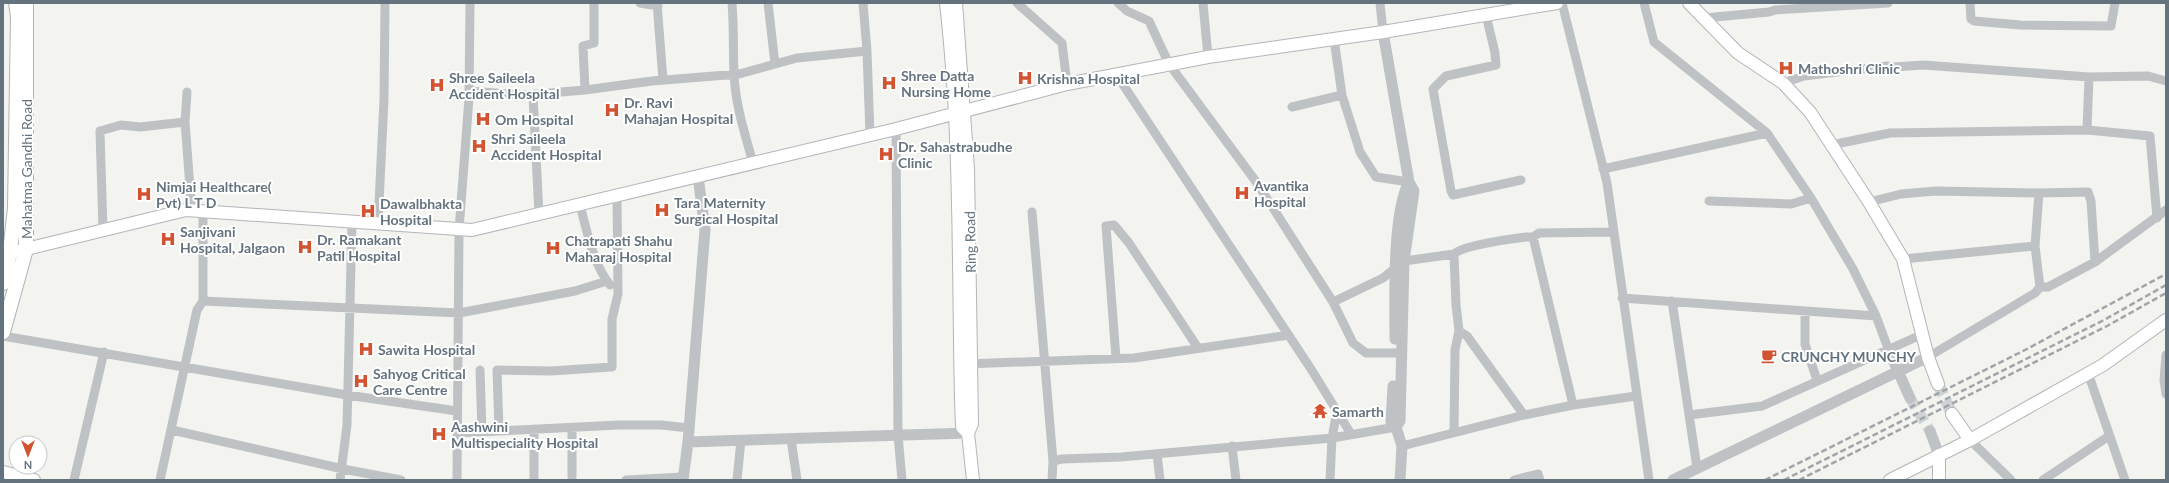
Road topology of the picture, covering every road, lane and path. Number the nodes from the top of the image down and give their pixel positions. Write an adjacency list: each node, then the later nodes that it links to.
1 (16, 3): 69 (main road)
2 (26, 3): 69 (main road, Mahatma Gandhi Road)
3 (384, 3): 71 (street)
4 (470, 3): 41 (street)
5 (594, 3): 40 (street)
6 (640, 3): 23 (street)
7 (732, 3): 33 (street)
8 (768, 3): 31 (street)
9 (863, 3): 29 (street)
10 (946, 3): 46 (main road)
11 (956, 3): 46 (main road, Ring Road)
12 (1017, 3): 39 (street)
13 (1118, 3): 32 (street)
14 (1203, 3): 30 (street)
15 (1380, 3): 27 (street)
16 (1557, 3): 25 (main road)
17 (1562, 3): 54 (street)
18 (1644, 3): 50 (street)
19 (1689, 3): 26 (main road)
20 (1888, 3): 24 (street)
21 (1970, 3): 22 (street)
22 (2114, 3)
23 (658, 5): 36 (street)
24 (1775, 6): 26 (street)
25 (1486, 15): 27 (main road); 56 (street)
26 (1704, 18): 38 (main road)
27 (1383, 32): 28 (main road); 57 (street)
28 (1334, 39): 30 (main road); 44 (street)
29 (867, 51): 31 (street); 51 (street)
30 (1208, 56): 32 (main road)
31 (775, 64): 33 (street)
32 (1169, 64): 34 (main road); 90 (street)
33 (734, 74): 36 (street); 53 (street)
34 (1116, 74): 39 (main road); 99 (street)
35 (2089, 77): 37 (street); 38 (street); 49 (street)
36 (663, 80): 40 (street)
37 (2166, 81)
38 (1783, 83): 52 (main road)
39 (1067, 84): 46 (main road)
40 (585, 90): 43 (street)
41 (469, 91): 43 (street); 73 (street)
42 (187, 92): 47 (street)
43 (533, 94): 67 (street)
44 (1342, 95): 45 (street); 57 (street)
45 (1292, 107)
46 (960, 112): 48 (main road); 108 (main road, Ring Road)
47 (185, 122): 65 (street); 72 (street)
48 (896, 129): 51 (main road); 137 (street)
49 (2087, 130): 52 (street); 68 (street)
50 (1766, 133): 54 (street); 60 (street)
51 (870, 135): 53 (main road)
52 (1831, 145): 62 (main road)
53 (753, 163): 55 (main road)
54 (1603, 169): 74 (street)
55 (698, 176): 59 (main road); 127 (street)
56 (1521, 180)
57 (1409, 182): 82 (street)
58 (2039, 193): 62 (street); 76 (street); 81 (street)
59 (617, 196): 63 (main road); 86 (street)
60 (1811, 198): 61 (street); 94 (street)
61 (1708, 201)
62 (1869, 202): 80 (main road)
63 (580, 205): 67 (main road); 83 (street)
64 (2166, 210): 68 (street)
65 (198, 211): 70 (main road); 72 (main road); 88 (street)
66 (1032, 212): 107 (street)
67 (539, 215): 73 (main road)
68 (2157, 218): 81 (street)
69 (14, 222): 77 (main road, Mahatma Gandhi Road); 78 (main road)
70 (352, 222): 71 (main road); 91 (street)
71 (378, 224): 73 (main road)
72 (103, 230): 77 (main road)
73 (460, 230): 93 (street)
74 (1614, 232): 75 (street); 87 (street)
75 (1533, 237): 79 (street); 119 (street)
76 (2035, 246): 80 (street); 85 (street)
77 (26, 249): 78 (main road); 97 (main road, Mahatma Gandhi Road)
78 (7, 253): 84 (main road)
79 (1454, 254): 82 (street); 96 (street)
80 (1903, 259): 98 (main road)
81 (2095, 262): 85 (street)
82 (1400, 264): 90 (street); 103 (street)
83 (607, 281): 86 (street); 93 (street)
84 (3, 283)
85 (2040, 287): 105 (street)
86 (618, 294): 130 (street)
87 (1622, 298): 89 (street); 117 (street)
88 (203, 301): 91 (street); 109 (street)
89 (1672, 301): 92 (street); 124 (street)
90 (1333, 302): 103 (street)
91 (350, 309): 93 (street); 116 (street)
92 (1805, 311): 94 (street); 113 (street)
93 (459, 313): 120 (street)
94 (1876, 316): 101 (street)
95 (2166, 320): 112 (main road)
96 (1459, 331): 123 (street); 133 (street)
97 (3, 334): 102 (street)
98 (1923, 334): 101 (street); 105 (main road)
99 (1289, 335): 100 (street); 121 (street)
100 (1198, 348): 106 (street); 106 (street)
101 (1889, 351): 111 (street); 113 (street)
102 (104, 352): 109 (street); 154 (street)
103 (1398, 354): 125 (street)
104 (2166, 355): 115 (street)
105 (1928, 357): 111 (street); 114 (main road)
106 (1116, 358): 107 (street)
107 (1044, 361): 108 (street); 148 (street)
108 (965, 364): 135 (main road, Ring Road)
109 (186, 366): 116 (street); 129 (street)
110 (480, 370): 132 (street)
111 (1898, 372): 118 (street); 149 (street)
112 (2088, 373): 138 (street); 142 (main road)
113 (1817, 380): 124 (street)
114 (1938, 384)
115 (2166, 394)
116 (347, 395): 120 (street); 150 (street)
117 (1636, 396): 119 (street); 173 (street)
118 (1910, 398)
119 (1573, 405): 123 (street)
120 (457, 411): 134 (street)
121 (1337, 411): 136 (street); 140 (street)
122 (1952, 414): 142 (main road)
123 (1524, 415): 133 (street)
124 (1689, 415): 149 (street)
125 (1396, 427): 136 (street); 145 (street)
126 (572, 428): 127 (street); 128 (street); 160 (street)
127 (689, 428): 143 (street)
128 (534, 429): 130 (street); 159 (street)
129 (172, 430): 150 (street); 155 (street)
130 (499, 431): 132 (street)
131 (1930, 431): 147 (street)
132 (482, 432): 134 (street)
133 (1454, 432): 145 (street)
134 (457, 433): 158 (street)
135 (968, 433): 137 (street); 165 (main road, Ring Road)
136 (1351, 434): 140 (street)
137 (898, 435): 139 (street); 164 (street)
138 (2109, 436): 178 (street); 179 (street)
139 (791, 438): 141 (street); 163 (street)
140 (1332, 438): 144 (street); 169 (street)
141 (741, 440): 143 (street); 162 (street)
142 (1970, 440): 147 (main road); 177 (street)
143 (688, 442): 152 (street)
144 (1232, 446): 146 (street); 168 (street)
145 (1402, 446): 170 (street)
146 (1157, 454): 148 (street); 167 (street)
147 (1939, 455): 175 (main road); 176 (main road)
148 (1052, 461): 166 (street)
149 (1698, 468): 174 (street)
150 (343, 469): 156 (street); 157 (street)
151 (3, 472): 153 (main road)
152 (683, 479): 161 (street)
153 (34, 480)
154 (74, 480)
155 (160, 480)
156 (340, 480)
157 (401, 480)
158 (458, 480)
159 (534, 480)
160 (572, 480)
161 (626, 480)
162 (737, 480)
163 (797, 480)
164 (902, 480)
165 (973, 480)
166 (1052, 480)
167 (1160, 480)
168 (1236, 480)
169 (1330, 480)
170 (1400, 480)
171 (1514, 480): 172 (street)
172 (1540, 480)
173 (1649, 480)
174 (1673, 480)
175 (1890, 480)
176 (1939, 480)
177 (2011, 480)
178 (2043, 480)
179 (2125, 480)

